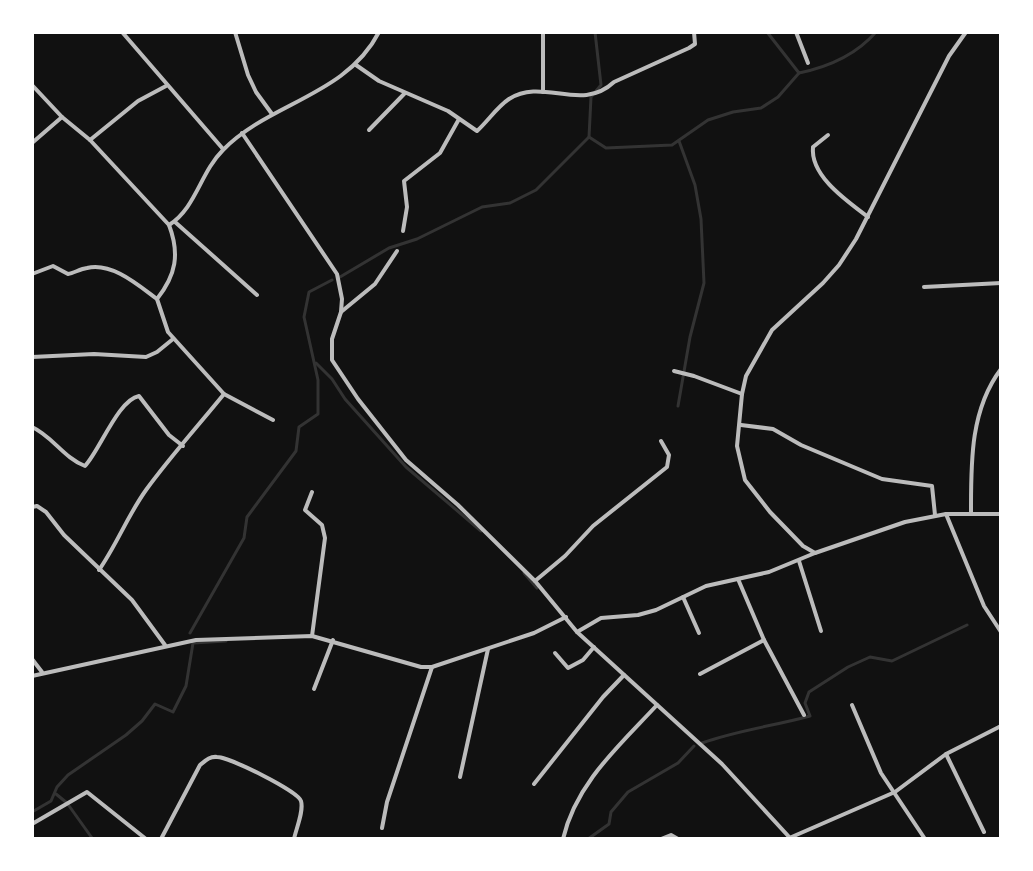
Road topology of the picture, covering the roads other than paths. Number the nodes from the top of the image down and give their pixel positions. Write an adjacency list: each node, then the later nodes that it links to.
1 (122, 32): 11 (street)
2 (235, 32): 14 (street)
3 (379, 32): 9 (street)
4 (543, 32): 12 (street)
5 (694, 32): 12 (street)
6 (796, 32): 8 (street)
7 (966, 32): 23 (street)
8 (808, 63)
9 (356, 65): 13 (street); 14 (street)
10 (32, 85): 15 (street)
11 (167, 86): 20 (street); 22 (street)
12 (543, 92): 16 (street)
13 (405, 93): 16 (street); 17 (street)
14 (272, 114): 18 (street)
15 (62, 117): 20 (street); 21 (street)
16 (459, 119): 25 (street)
17 (369, 130)
18 (242, 133): 22 (street); 32 (street)
19 (828, 135): 23 (street)
20 (90, 140): 24 (street)
21 (32, 143)
22 (223, 149): 24 (street)
23 (868, 217): 38 (street)
24 (172, 224): 30 (street); 31 (street)
25 (403, 231)
26 (397, 251): 32 (street)
27 (32, 274): 31 (street)
28 (1001, 283): 29 (street)
29 (924, 287)
30 (257, 295)
31 (157, 299): 33 (street)
32 (341, 312): 54 (street)
33 (173, 339): 34 (street); 37 (street)
34 (32, 357)
35 (1001, 369): 46 (street)
36 (674, 371): 38 (street)
37 (224, 394): 39 (street); 43 (street)
38 (742, 394): 40 (street)
39 (273, 420)
40 (741, 425): 49 (street); 50 (street)
41 (32, 427): 43 (street)
42 (661, 441): 54 (street)
43 (183, 446): 52 (street)
44 (312, 492): 61 (street)
45 (32, 507): 52 (street)
46 (971, 512): 47 (street); 48 (street)
47 (946, 514): 49 (street); 59 (street)
48 (1001, 514)
49 (935, 515): 50 (street)
50 (815, 553): 51 (street)
51 (799, 561): 53 (street); 57 (street)
52 (99, 570): 64 (street)
53 (738, 579): 55 (street); 63 (street)
54 (535, 581): 56 (street)
55 (683, 597): 58 (street); 60 (street)
56 (566, 617): 58 (street); 66 (street)
57 (821, 631)
58 (577, 632): 65 (street)
59 (1001, 632)
60 (699, 633)
61 (312, 636): 62 (street); 64 (street)
62 (333, 640): 69 (street); 74 (street)
63 (764, 640): 71 (street); 77 (street)
64 (165, 645): 70 (street)
65 (594, 647): 67 (street); 72 (street)
66 (488, 649): 69 (street); 80 (street)
67 (555, 653)
68 (32, 659): 70 (street)
69 (432, 667): 84 (street)
70 (42, 672): 73 (street)
71 (700, 674)
72 (624, 675): 75 (street); 81 (street)
73 (32, 676)
74 (314, 689)
75 (657, 705): 89 (street); 92 (street)
76 (852, 705): 82 (street)
77 (804, 715)
78 (1001, 726): 79 (street)
79 (946, 754): 82 (street); 85 (street)
80 (460, 777)
81 (534, 784)
82 (895, 792): 92 (street); 93 (street)
83 (32, 824): 86 (street)
84 (382, 828)
85 (984, 832)
86 (146, 839)
87 (161, 839): 88 (street)
88 (294, 839)
89 (563, 839)
90 (661, 839): 91 (street)
91 (678, 839)
92 (789, 839)
93 (925, 839)

